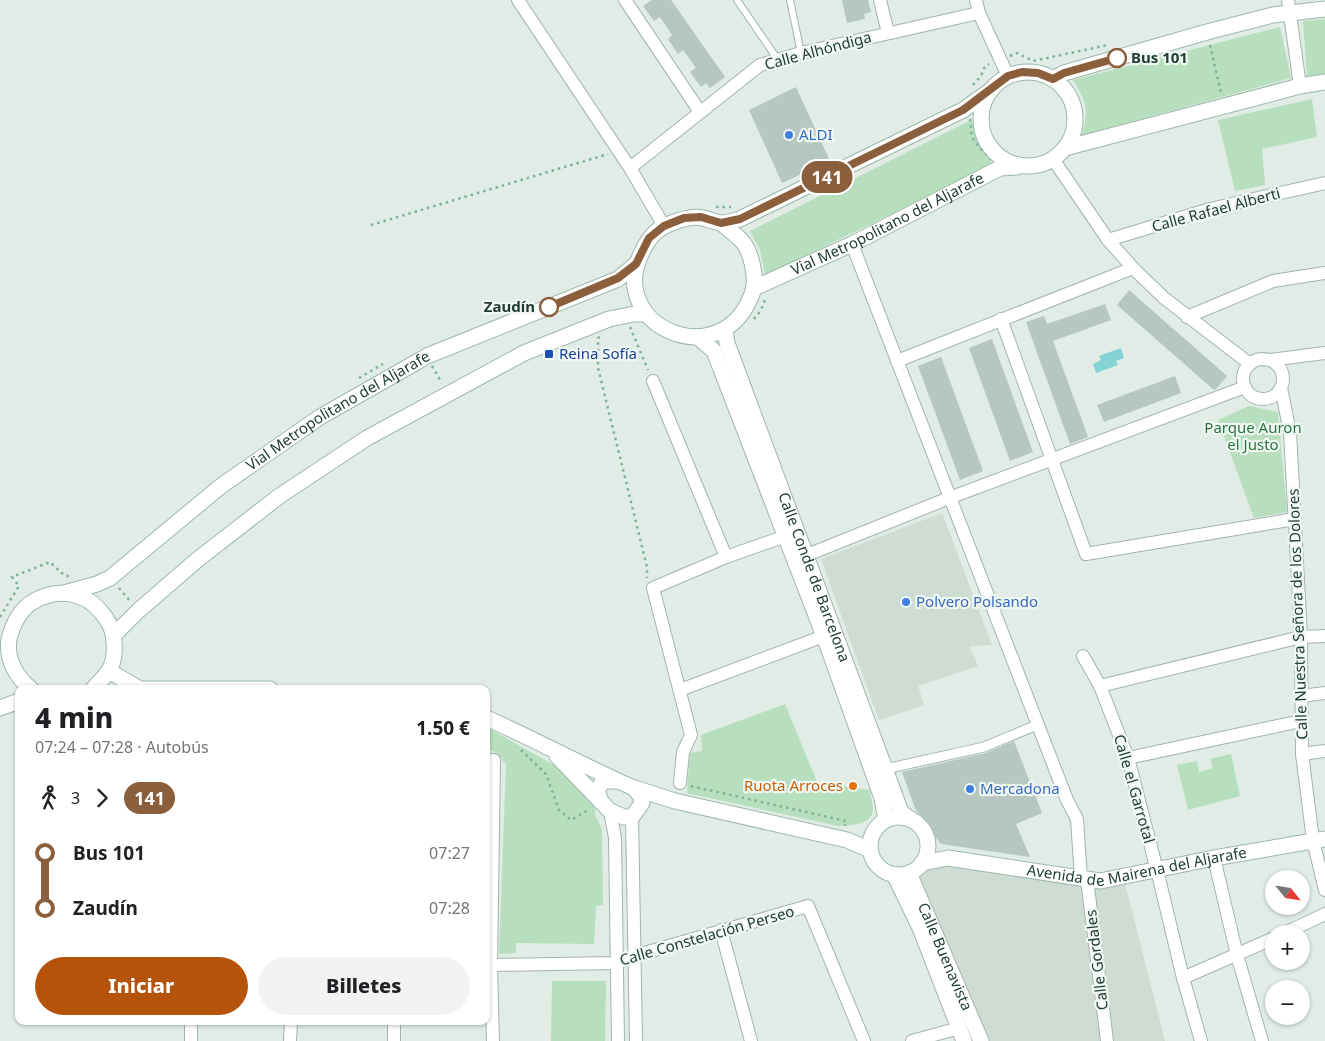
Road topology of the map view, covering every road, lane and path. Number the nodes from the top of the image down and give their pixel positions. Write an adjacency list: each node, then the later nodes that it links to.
1 (518, 0): 23 (street)
2 (625, 0): 21 (street)
3 (737, 0): 13 (lane)
4 (790, 0): 12 (lane)
5 (880, 0): 10 (street)
6 (976, 0): 9 (street)
7 (1289, 7): 8 (main road); 11 (main road); 17 (street)
8 (1325, 9)
9 (979, 13): 10 (street, Calle Alhóndiga); 14 (street)
10 (888, 32): 12 (street, Calle Alhóndiga)
11 (1207, 32): 15 (main road); 19 (path)
12 (801, 53): 13 (street, Calle Alhóndiga)
13 (778, 60): 21 (street, Calle Alhóndiga)
14 (1008, 76): 15 (main road); 18 (main road, Vial Metropolitano del Aljarafe)
15 (1053, 79): 22 (main road, Vial Metropolitano del Aljarafe)
16 (1325, 82): 17 (main road, Vial Metropolitano del Aljarafe)
17 (1300, 86): 19 (main road, Vial Metropolitano del Aljarafe)
18 (991, 90): 20 (main road, Vial Metropolitano del Aljarafe); 25 (main road, Vial Metropolitano del Aljarafe)
19 (1224, 106): 22 (main road, Vial Metropolitano del Aljarafe)
20 (963, 110): 27 (path); 29 (main road, Vial Metropolitano del Aljarafe)
21 (700, 112): 26 (street, Calle Alhóndiga)
22 (1065, 148): 24 (main road, Vial Metropolitano del Aljarafe)
23 (619, 150): 26 (street); 30 (path)
24 (1053, 159): 25 (main road, Vial Metropolitano del Aljarafe); 32 (street)
25 (1021, 166): 27 (main road, Vial Metropolitano del Aljarafe)
26 (630, 168): 31 (street)
27 (1000, 168): 33 (main road, Vial Metropolitano del Aljarafe)
28 (1325, 183): 32 (street, Calle Rafael Alberti)
29 (721, 223): 31 (main road, Vial Metropolitano del Aljarafe); 37 (main road, Vial Metropolitano del Aljarafe)
30 (371, 226)
31 (664, 226): 34 (main road, Vial Metropolitano del Aljarafe)
32 (1108, 240): 35 (street)
33 (852, 244): 37 (main road, Vial Metropolitano del Aljarafe); 48 (street, Calle Gordales)
34 (636, 264): 38 (main road, Vial Metropolitano del Aljarafe); 46 (main road, Vial Metropolitano del Aljarafe)
35 (1133, 268): 39 (street); 40 (street)
36 (1325, 273): 39 (street)
37 (754, 288): 43 (main road, Vial Metropolitano del Aljarafe)
38 (646, 314): 41 (main road); 44 (main road, Vial Metropolitano del Aljarafe)
39 (1187, 317): 49 (street)
40 (1001, 320): 48 (street); 54 (street)
41 (604, 321): 53 (main road); 61 (path)
42 (629, 324): 50 (path)
43 (725, 330): 44 (main road, Vial Metropolitano del Aljarafe); 58 (main road, Calle Conde de Barcelona)
44 (699, 338): 57 (main road, Calle Conde de Barcelona)
45 (1325, 353): 47 (street)
46 (427, 356): 53 (path); 60 (main road, Vial Metropolitano del Aljarafe)
47 (1270, 360): 49 (street); 52 (street)
48 (897, 361): 55 (street, Calle Gordales)
49 (1250, 364): 51 (street)
50 (653, 381): 59 (street)
51 (1245, 387): 52 (street); 54 (street)
52 (1281, 388): 56 (street, Calle Nuestra Señora de los Dolores)
53 (447, 394): 63 (main road)
54 (1053, 459): 55 (street); 56 (street)
55 (949, 498): 58 (street); 83 (street, Calle Gordales)
56 (1295, 519): 68 (street, Calle Nuestra Señora de los Dolores)
57 (786, 536): 59 (street); 66 (main road, Calle Conde de Barcelona)
58 (807, 555): 89 (main road, Calle Conde de Barcelona)
59 (726, 557): 61 (street)
60 (110, 578): 62 (main road, Vial Metropolitano del Aljarafe); 63 (path)
61 (650, 586): 76 (street)
62 (64, 593): 64 (main road, Vial Metropolitano del Aljarafe); 65 (main road, Vial Metropolitano del Aljarafe)
63 (138, 611): 65 (main road)
64 (12, 627): 69 (main road, Vial Metropolitano del Aljarafe); 72 (main road, Vial Metropolitano del Aljarafe)
65 (114, 634): 71 (main road)
66 (824, 636): 76 (street); 97 (main road, Calle Conde de Barcelona)
67 (1325, 636): 68 (street)
68 (1301, 637): 75 (street); 78 (street, Calle Nuestra Señora de los Dolores)
69 (0, 653)
70 (1083, 656): 75 (street, Calle el Garrotal)
71 (109, 671): 73 (main road); 74 (main road)
72 (26, 685)
73 (97, 685)
74 (133, 685)
75 (1100, 686): 88 (street, Calle el Garrotal)
76 (680, 690): 91 (street)
77 (1325, 694): 78 (street)
78 (1301, 696): 82 (street, Calle Nuestra Señora de los Dolores)
79 (15, 702): 80 (main road)
80 (0, 708)
81 (490, 720): 85 (main road)
82 (1301, 722): 87 (street, Calle Nuestra Señora de los Dolores); 88 (street)
83 (1038, 725): 89 (street); 108 (street, Calle Gordales)
84 (515, 747): 94 (path)
85 (550, 749): 90 (main road); 94 (main road)
86 (1325, 751): 87 (street)
87 (1302, 754): 100 (street, Calle Nuestra Señora de los Dolores)
88 (1128, 758): 106 (street, Calle el Garrotal)
89 (885, 769): 96 (main road, Calle Conde de Barcelona)
90 (618, 781): 92 (main road); 94 (main road)
91 (680, 783): 99 (path)
92 (634, 788): 93 (main road); 95 (main road)
93 (675, 801): 95 (main road); 99 (main road)
94 (603, 806): 95 (main road); 116 (street)
95 (634, 815): 115 (street)
96 (910, 819): 97 (main road); 101 (main road)
97 (886, 820): 98 (main road)
98 (872, 834): 99 (main road); 102 (main road)
99 (844, 839): 102 (main road)
100 (1319, 839): 104 (main road, Avenida de Mairena del Aljarafe); 109 (street, Calle Nuestra Señora de los Dolores)
101 (928, 843): 103 (main road); 105 (main road)
102 (870, 850): 107 (main road)
103 (948, 858): 105 (main road); 108 (main road, Avenida de Mairena del Aljarafe)
104 (1214, 858): 106 (main road, Avenida de Mairena del Aljarafe); 114 (street)
105 (922, 862): 107 (main road)
106 (1158, 870): 108 (main road, Avenida de Mairena del Aljarafe); 118 (street, Calle el Garrotal)
107 (902, 874): 123 (main road, Calle Buenavista); 133 (main road, Calle Buenavista)
108 (1084, 879): 134 (street, Calle Gordales)
109 (1325, 890)
110 (1325, 914): 111 (street)
111 (1302, 925)
112 (721, 930): 115 (street, Calle Constelación Perseo); 130 (street); 131 (street, Calle Constelación Perseo)
113 (1265, 942): 114 (street)
114 (1237, 955): 118 (street); 136 (street)
115 (634, 956): 116 (street, Calle Constelación Perseo); 129 (street)
116 (617, 963): 117 (street, Calle Constelación Perseo); 128 (street)
117 (490, 965)
118 (1183, 978): 135 (street, Calle el Garrotal)
119 (490, 984): 127 (street)
120 (191, 1025): 124 (street)
121 (291, 1025): 125 (street)
122 (394, 1025): 126 (street)
123 (961, 1034): 132 (street)
124 (191, 1041)
125 (290, 1041)
126 (394, 1041)
127 (493, 1041)
128 (618, 1041)
129 (636, 1041)
130 (751, 1041)
131 (864, 1041)
132 (912, 1041)
133 (981, 1041)
134 (1106, 1041)
135 (1201, 1041)
136 (1262, 1041)

